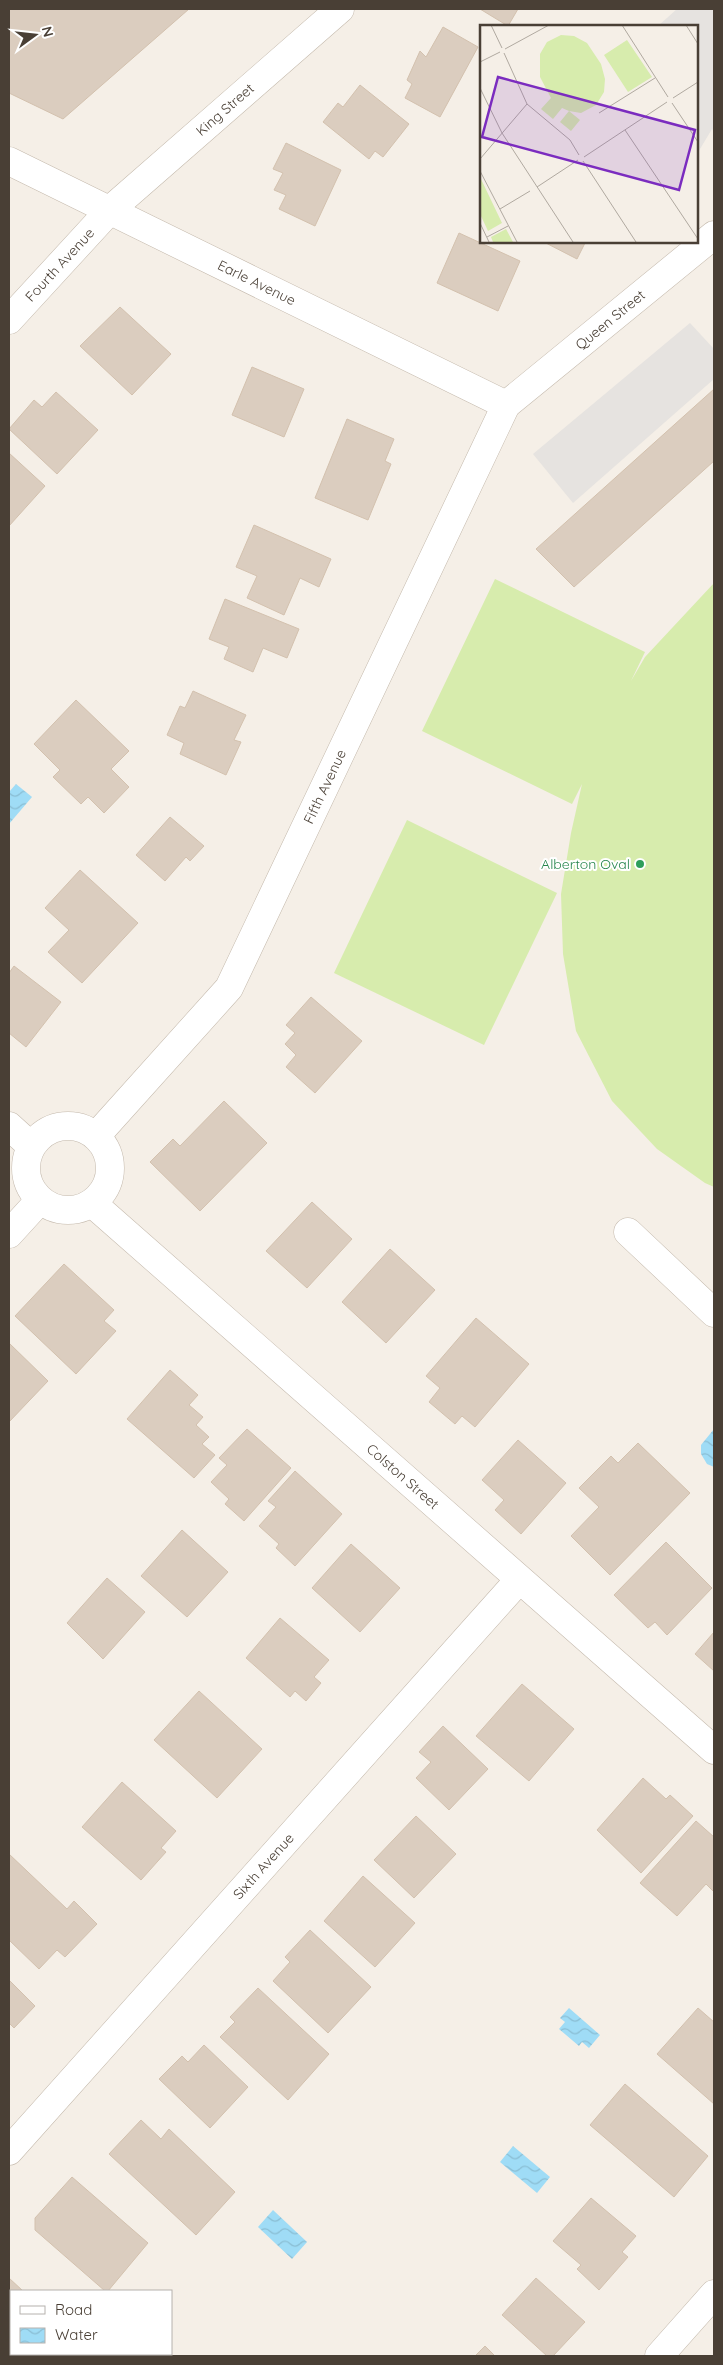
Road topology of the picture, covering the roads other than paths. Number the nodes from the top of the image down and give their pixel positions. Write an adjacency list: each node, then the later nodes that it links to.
1 (340, 9): 3 (street, King Street)
2 (9, 161): 3 (street, Earle Avenue)
3 (110, 210): 5 (street, Fourth Avenue); 6 (street, Earle Avenue)
4 (714, 235): 6 (street, Queen Street)
5 (9, 320)
6 (506, 405): 8 (street, Fifth Avenue)
7 (9, 1126): 9 (street)
8 (96, 1136): 9 (street); 11 (street)
9 (31, 1146): 10 (street)
10 (40, 1200): 11 (street); 13 (street)
11 (92, 1203): 15 (street, Colston Street)
12 (628, 1232): 14 (street)
13 (9, 1234)
14 (714, 1313)
15 (519, 1580): 16 (street, Colston Street); 17 (street, Sixth Avenue)
16 (714, 1750)
17 (9, 2152)
18 (714, 2294): 19 (street)
19 (658, 2356)

